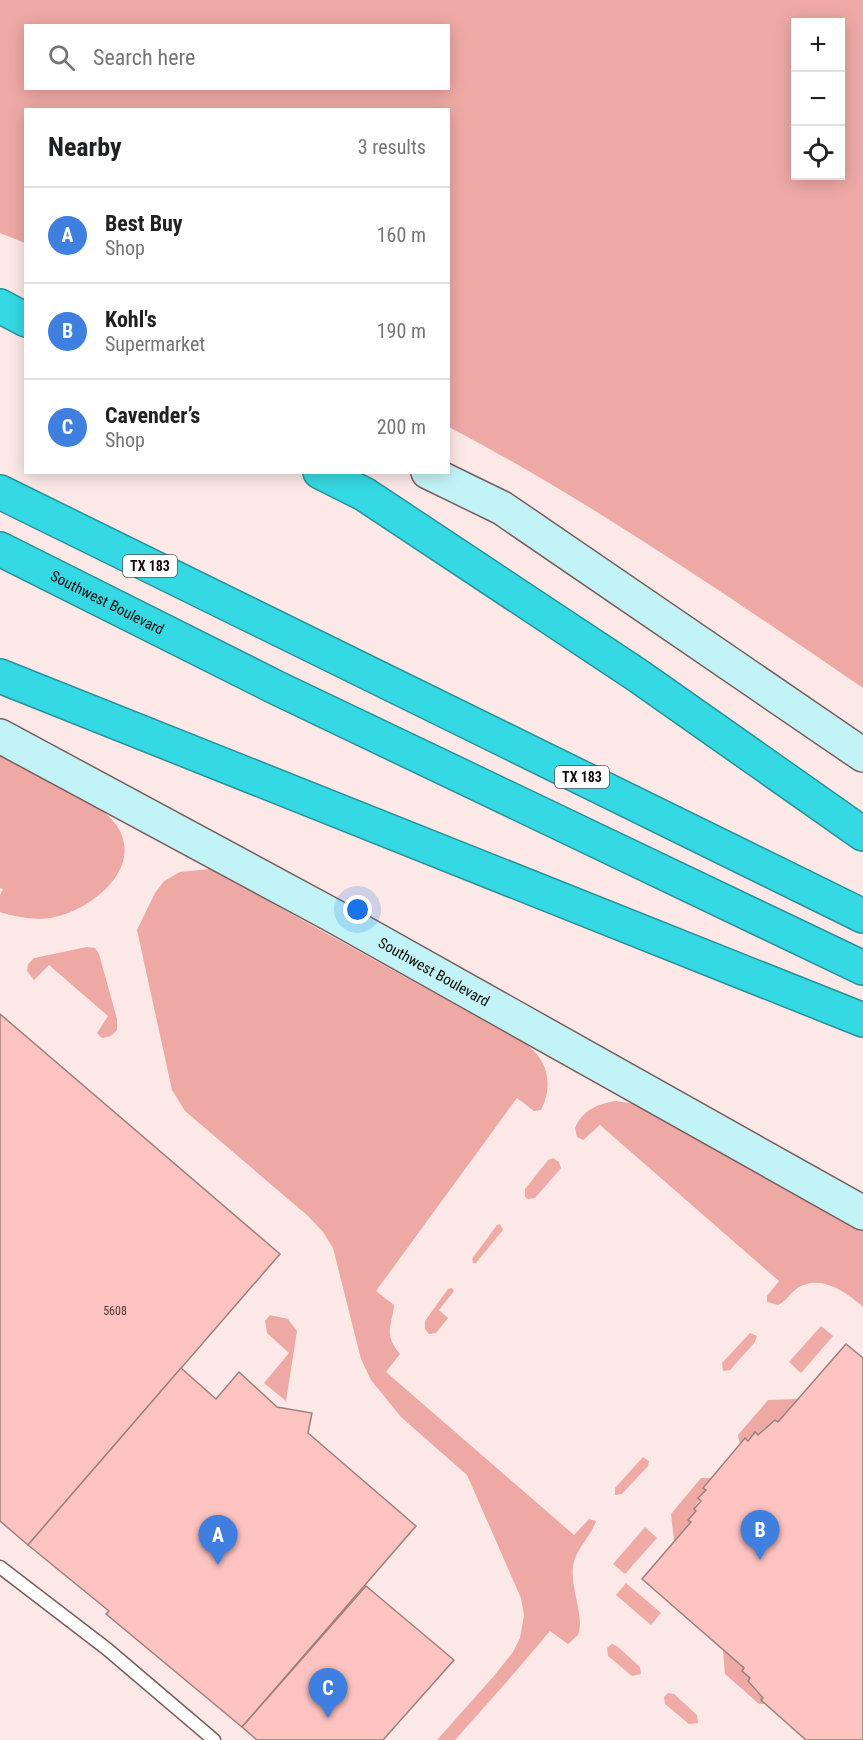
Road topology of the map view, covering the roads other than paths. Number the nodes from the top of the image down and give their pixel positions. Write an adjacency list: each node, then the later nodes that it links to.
1 (0, 300): 3 (main road)
2 (0, 306): 4 (highway)
3 (24, 308)
4 (24, 319)
5 (324, 474): 12 (highway)
6 (432, 474): 11 (main road)
7 (0, 492): 13 (highway, TX 183)
8 (0, 549): 14 (highway, Southwest Boulevard)
9 (0, 676): 15 (highway)
10 (0, 736): 16 (main road, Southwest Boulevard)
11 (863, 755)
12 (863, 834)
13 (863, 916)
14 (863, 968)
15 (863, 1020)
16 (863, 1213)
17 (0, 1567): 18 (lane)
18 (214, 1740)

